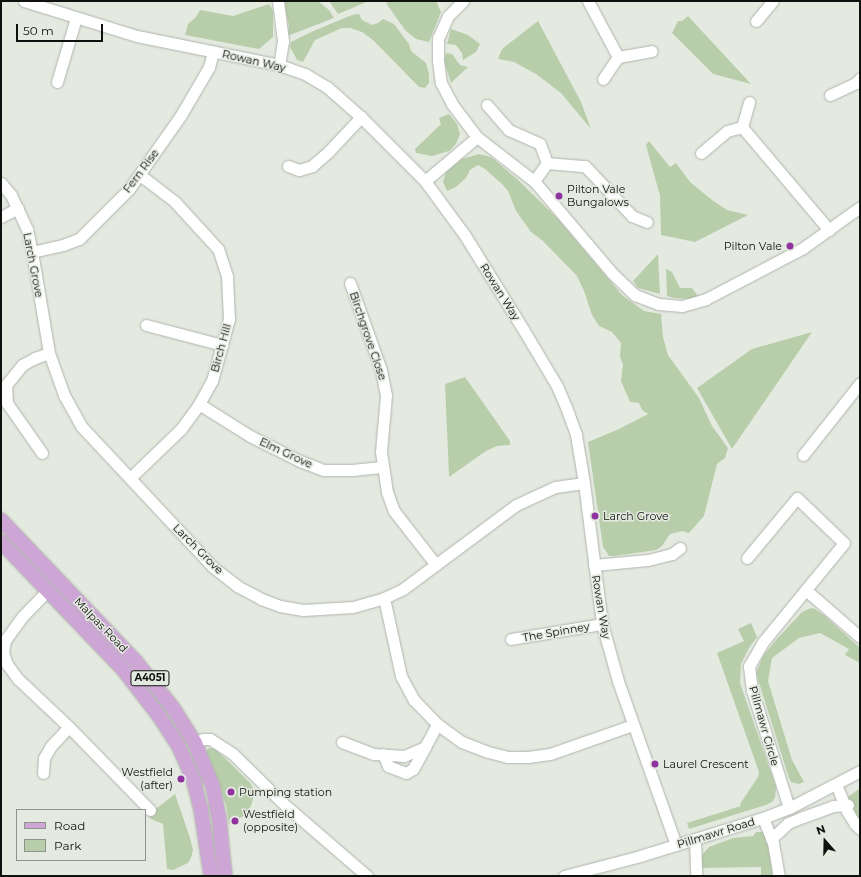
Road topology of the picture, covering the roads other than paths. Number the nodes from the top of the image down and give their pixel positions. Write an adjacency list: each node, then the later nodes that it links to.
1 (24, 1): 6 (street, Rowan Way)
2 (278, 1): 11 (street)
3 (463, 1): 20 (street)
4 (588, 1): 10 (street)
5 (772, 1): 7 (street)
6 (76, 18): 9 (street, Rowan Way); 13 (street)
7 (756, 21)
8 (651, 51): 10 (street)
9 (213, 52): 11 (street, Rowan Way); 24 (street, Fern Rise)
10 (618, 57): 12 (street)
11 (279, 65): 18 (street, Rowan Way)
12 (603, 79)
13 (57, 82)
14 (859, 83): 15 (street)
15 (830, 95)
16 (749, 102): 19 (street)
17 (487, 105): 22 (street)
18 (361, 117): 23 (street); 25 (street, Rowan Way)
19 (742, 127): 21 (street); 32 (street)
20 (477, 137): 25 (street); 26 (street)
21 (701, 153)
22 (547, 163): 26 (street); 31 (street)
23 (288, 166)
24 (140, 175): 33 (street, Fern Rise); 36 (street, Birch Hill)
25 (425, 181): 44 (street, Rowan Way)
26 (534, 181): 32 (street)
27 (1, 183): 29 (street, Larch Grove)
28 (860, 207): 32 (street)
29 (18, 208): 30 (street); 33 (street, Larch Grove)
30 (1, 216)
31 (647, 222)
32 (829, 230)
33 (32, 252): 37 (street, Larch Grove)
34 (350, 283): 42 (street, Birchgrove Close)
35 (146, 325): 36 (street)
36 (222, 345): 39 (street, Birch Hill)
37 (49, 353): 40 (street); 43 (street, Larch Grove)
38 (860, 383): 41 (street)
39 (200, 404): 42 (street, Elm Grove); 43 (street, Birch Hill)
40 (42, 453)
41 (804, 455)
42 (381, 467): 50 (street, Birchgrove Close)
43 (130, 478): 53 (street, Larch Grove)
44 (584, 483): 49 (street, Rowan Way); 50 (street, Larch Grove)
45 (1, 520): 61 (main road, Malpas Road / A4051)
46 (1, 542): 51 (main road, Malpas Road / A4051)
47 (680, 548): 49 (street)
48 (747, 558): 52 (street, Pillmawr Circle)
49 (594, 564): 54 (street, Rowan Way)
50 (436, 565): 53 (street, Larch Grove)
51 (48, 590): 59 (street); 75 (main road, Malpas Road / A4051)
52 (807, 591): 55 (street); 68 (street, Pillmawr Circle)
53 (384, 598): 57 (street)
54 (602, 624): 56 (street, The Spinney); 58 (street, Rowan Way)
55 (860, 637)
56 (511, 639)
57 (437, 724): 58 (street); 62 (street)
58 (633, 725): 74 (street, Rowan Way)
59 (69, 727): 65 (street); 69 (street)
60 (342, 742): 63 (street)
61 (195, 743): 76 (main road, Malpas Road / A4051); 77 (street)
62 (425, 747): 63 (street); 63 (street)
63 (383, 754)
64 (860, 771): 66 (street, Pillmawr Road)
65 (43, 774)
66 (836, 784): 67 (street); 68 (street, Pillmawr Road)
67 (846, 805): 71 (street); 73 (street)
68 (789, 808): 70 (street, Pillmawr Road)
69 (150, 810)
70 (763, 818): 72 (street, Pillmawr Road); 73 (street)
71 (860, 829)
72 (695, 839): 74 (street, Pillmawr Road); 79 (street)
73 (771, 839): 80 (street)
74 (676, 845): 78 (street, Pillmawr Road)
75 (211, 876)
76 (225, 876)
77 (368, 876)
78 (564, 876)
79 (696, 876)
80 (779, 876)

